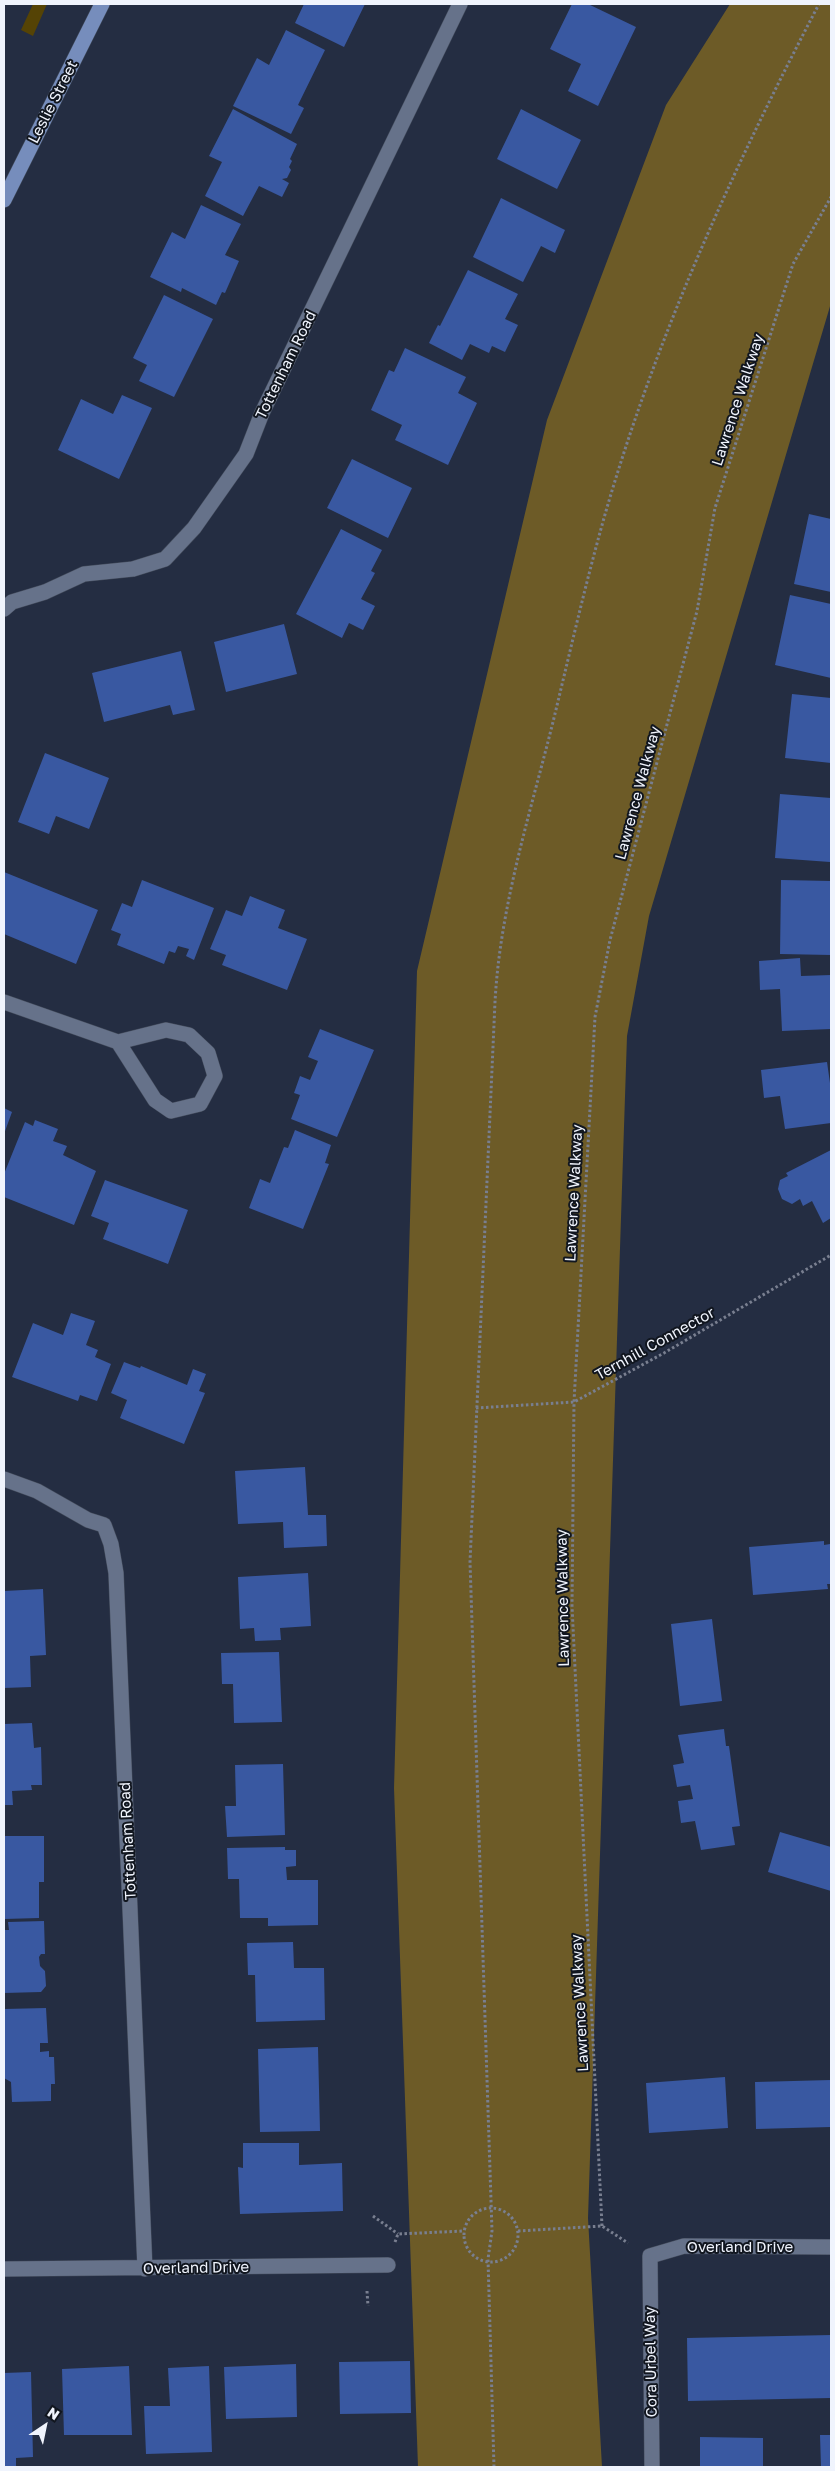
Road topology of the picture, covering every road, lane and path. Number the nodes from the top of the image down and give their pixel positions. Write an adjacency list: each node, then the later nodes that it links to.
1 (102, 4): 5 (main road, Leslie Street)
2 (460, 4): 6 (street, Tottenham Road)
3 (819, 4): 11 (path)
4 (831, 197): 10 (path, Lawrence Walkway)
5 (4, 200)
6 (4, 608)
7 (4, 1002): 8 (street)
8 (118, 1042): 8 (street)
9 (831, 1255): 10 (path, Ternhill Connector)
10 (574, 1402): 11 (path, Ternhill Connector); 15 (path, Lawrence Walkway)
11 (476, 1408): 13 (path)
12 (4, 1479): 24 (street, Tottenham Road)
13 (491, 2207): 16 (path); 17 (path); 21 (path)
14 (373, 2216): 18 (path)
15 (602, 2226): 17 (path); 20 (path)
16 (464, 2231): 18 (path); 21 (path)
17 (518, 2231): 21 (path)
18 (398, 2234): 22 (path)
19 (831, 2247): 20 (street, Overland Drive)
20 (650, 2256): 26 (street, Cora Urbel Way)
21 (488, 2262): 25 (path)
22 (388, 2265): 24 (street, Overland Drive)
23 (4, 2269): 24 (street, Overland Drive)
24 (146, 2269)
25 (494, 2467)
26 (652, 2467)

